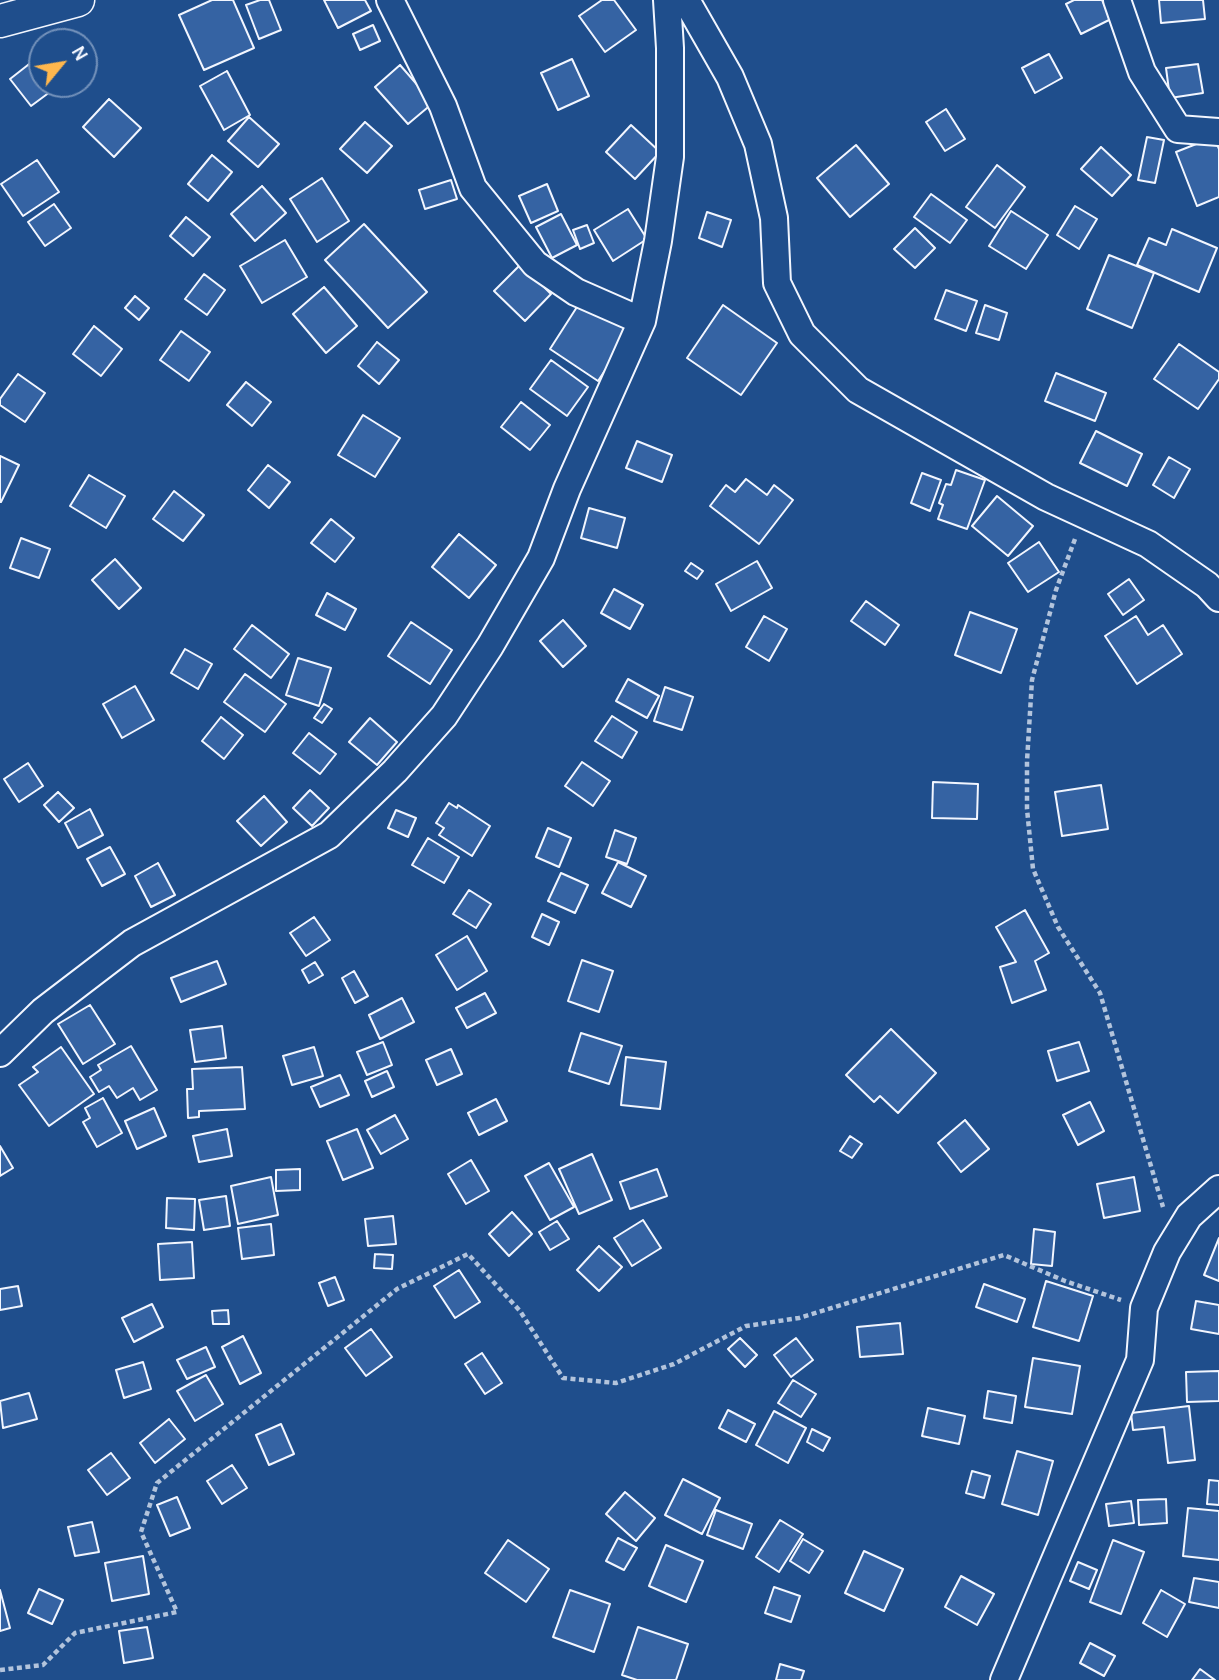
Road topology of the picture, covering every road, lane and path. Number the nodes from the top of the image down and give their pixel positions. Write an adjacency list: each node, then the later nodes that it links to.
1 (78, 0): 6 (street)
2 (390, 0): 8 (street)
3 (667, 0): 8 (street)
4 (686, 0): 9 (street)
5 (1117, 0): 7 (street)
6 (0, 21)
7 (1219, 132)
8 (642, 321): 11 (street)
9 (1088, 517): 10 (street); 13 (path)
10 (1219, 598)
11 (0, 1053)
12 (1219, 1189): 13 (street)
13 (1167, 1252): 14 (street)
14 (1144, 1308): 15 (path); 16 (street)
15 (0, 1670)
16 (1004, 1680)

